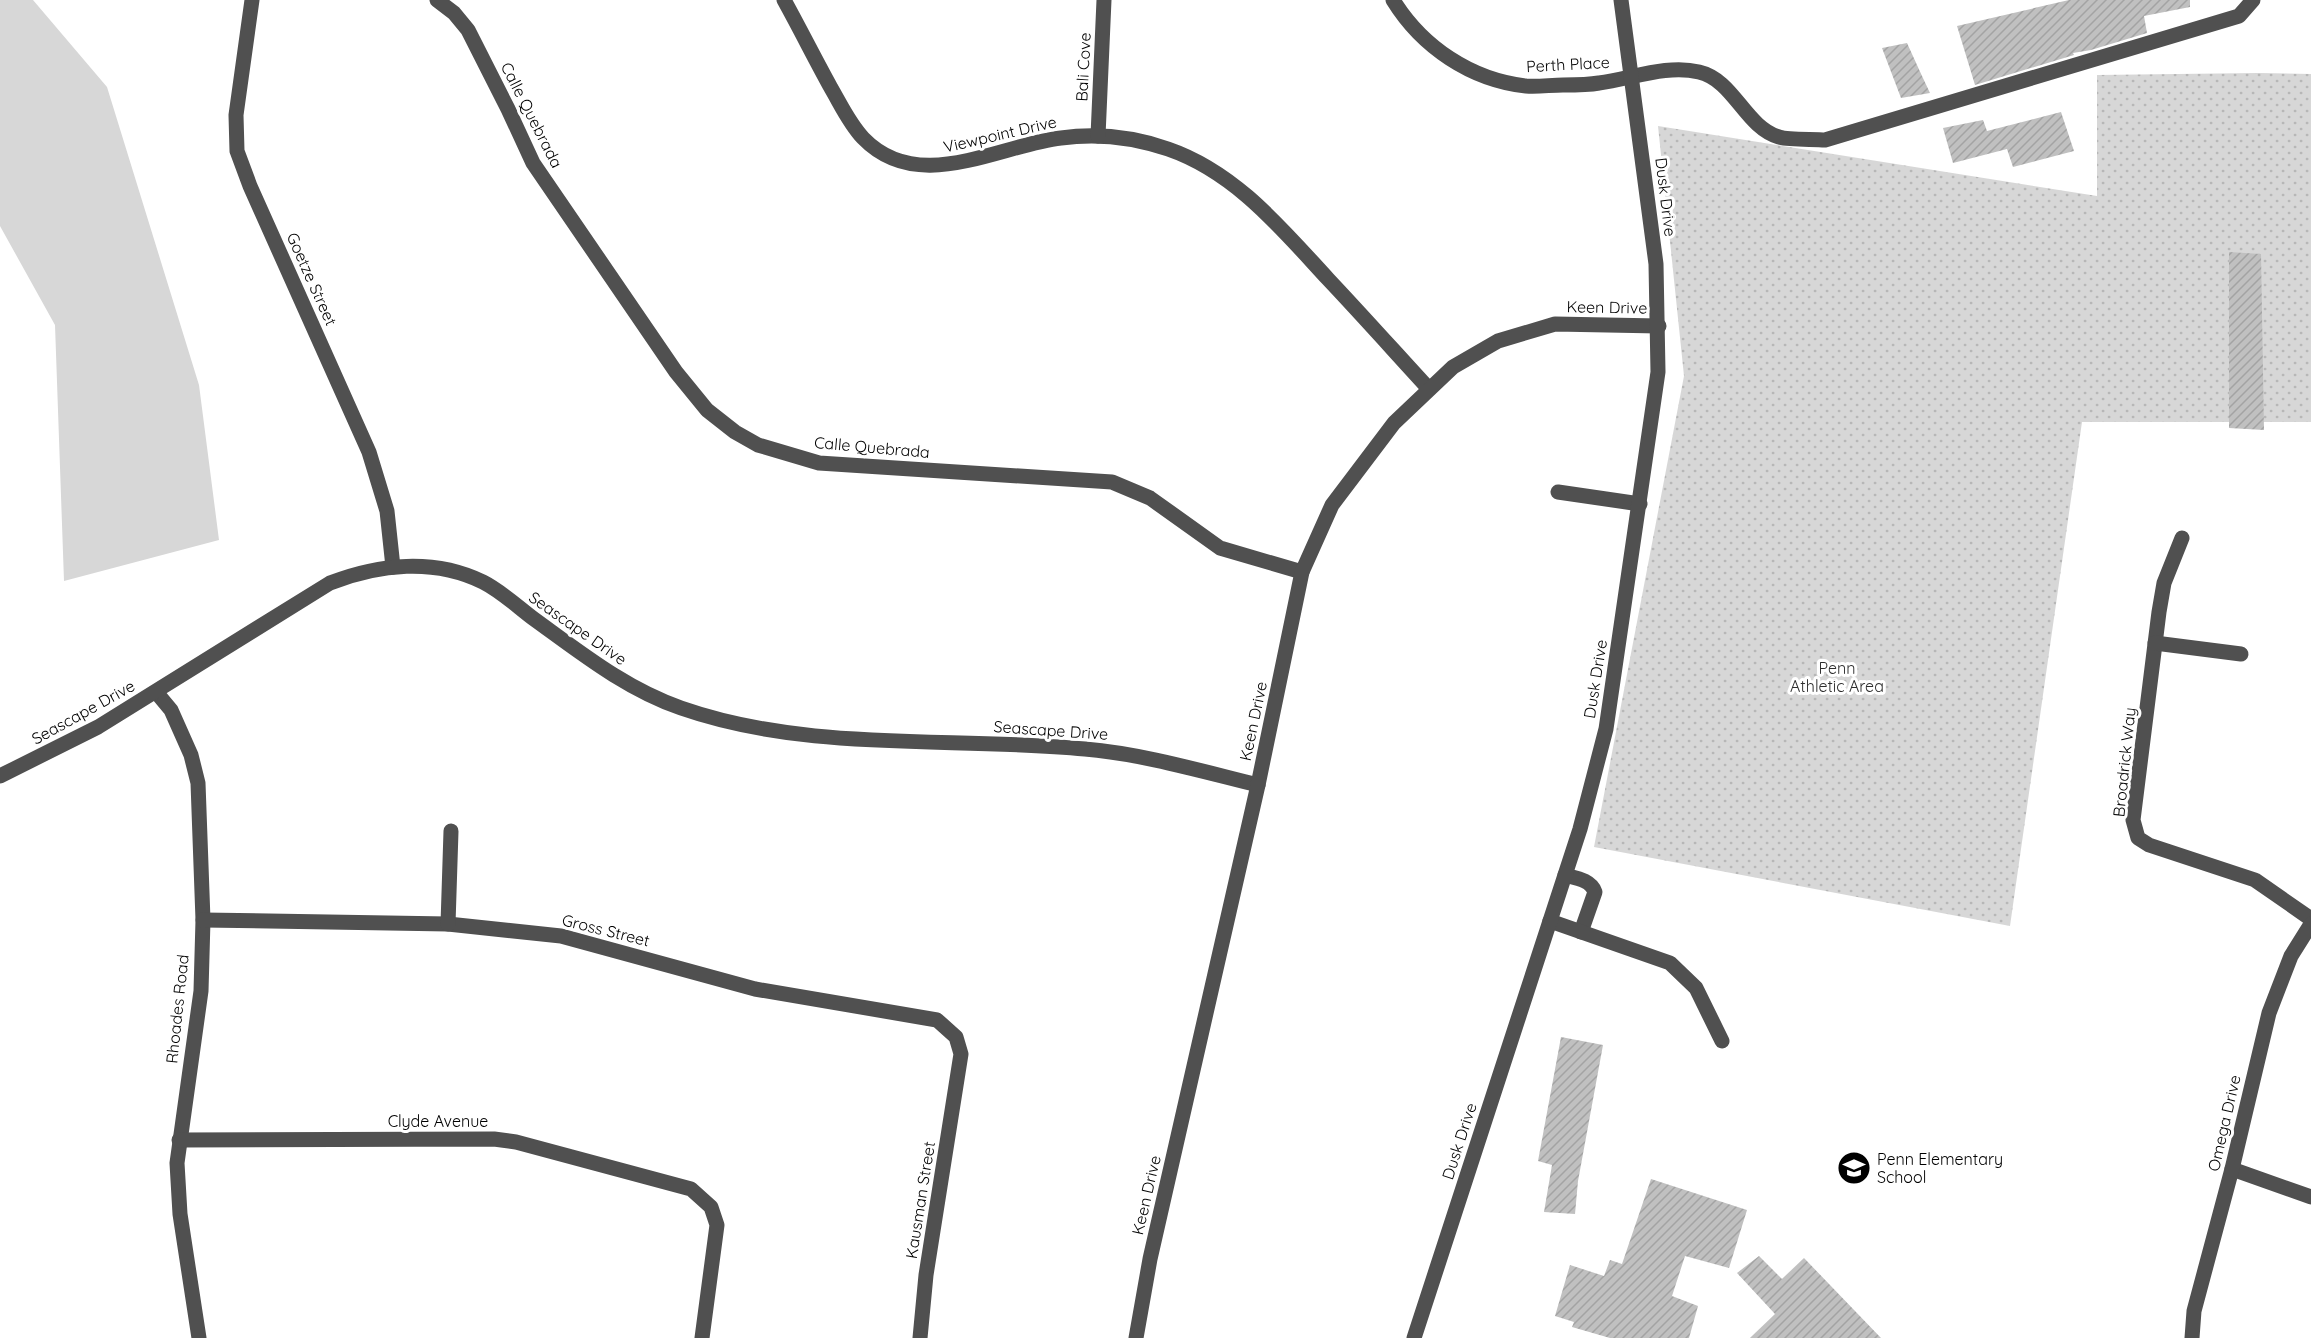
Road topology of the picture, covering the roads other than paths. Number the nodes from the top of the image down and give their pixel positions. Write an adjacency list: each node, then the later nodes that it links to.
1 (252, 0): 15 (street, Goetze Street)
2 (437, 0): 16 (street, Calle Quebrada)
3 (784, 0): 9 (street, Viewpoint Drive)
4 (1104, 0): 9 (street, Bali Cove)
5 (1392, 0): 8 (street, Perth Place)
6 (1621, 0): 8 (street, Dusk Drive)
7 (2253, 0): 8 (street, Perth Place)
8 (1632, 76): 10 (street, Dusk Drive)
9 (1098, 135): 11 (street, Viewpoint Drive)
10 (1659, 326): 11 (street, Keen Drive); 13 (street, Dusk Drive)
11 (1429, 389): 16 (street, Keen Drive)
12 (1558, 492): 13 (street)
13 (1640, 504): 23 (street, Dusk Drive)
14 (2182, 538): 17 (street, Broadrick Way)
15 (393, 567): 19 (street, Seascape Drive); 21 (street, Seascape Drive)
16 (1302, 572): 21 (street, Keen Drive)
17 (2155, 643): 18 (street); 26 (street, Broadrick Way)
18 (2241, 654)
19 (156, 692): 20 (street, Seascape Drive); 24 (street, Rhoades Road)
20 (0, 776)
21 (1258, 785): 37 (street, Keen Drive)
22 (451, 831): 27 (street)
23 (1565, 874): 25 (street, Dusk Drive); 28 (street)
24 (203, 920): 27 (street, Gross Street); 31 (street, Rhoades Road)
25 (1550, 921): 28 (street); 38 (street, Dusk Drive)
26 (2311, 921): 32 (street, Omega Drive)
27 (448, 924): 30 (street, Gross Street)
28 (1581, 933): 29 (street)
29 (1722, 1041)
30 (959, 1067): 36 (street, Kausman Street)
31 (179, 1140): 34 (street, Rhoades Road); 35 (street, Clyde Avenue)
32 (2232, 1169): 33 (street); 39 (street, Omega Drive)
33 (2311, 1197)
34 (199, 1338)
35 (702, 1338)
36 (920, 1338)
37 (1136, 1338)
38 (1414, 1338)
39 (2192, 1338)

